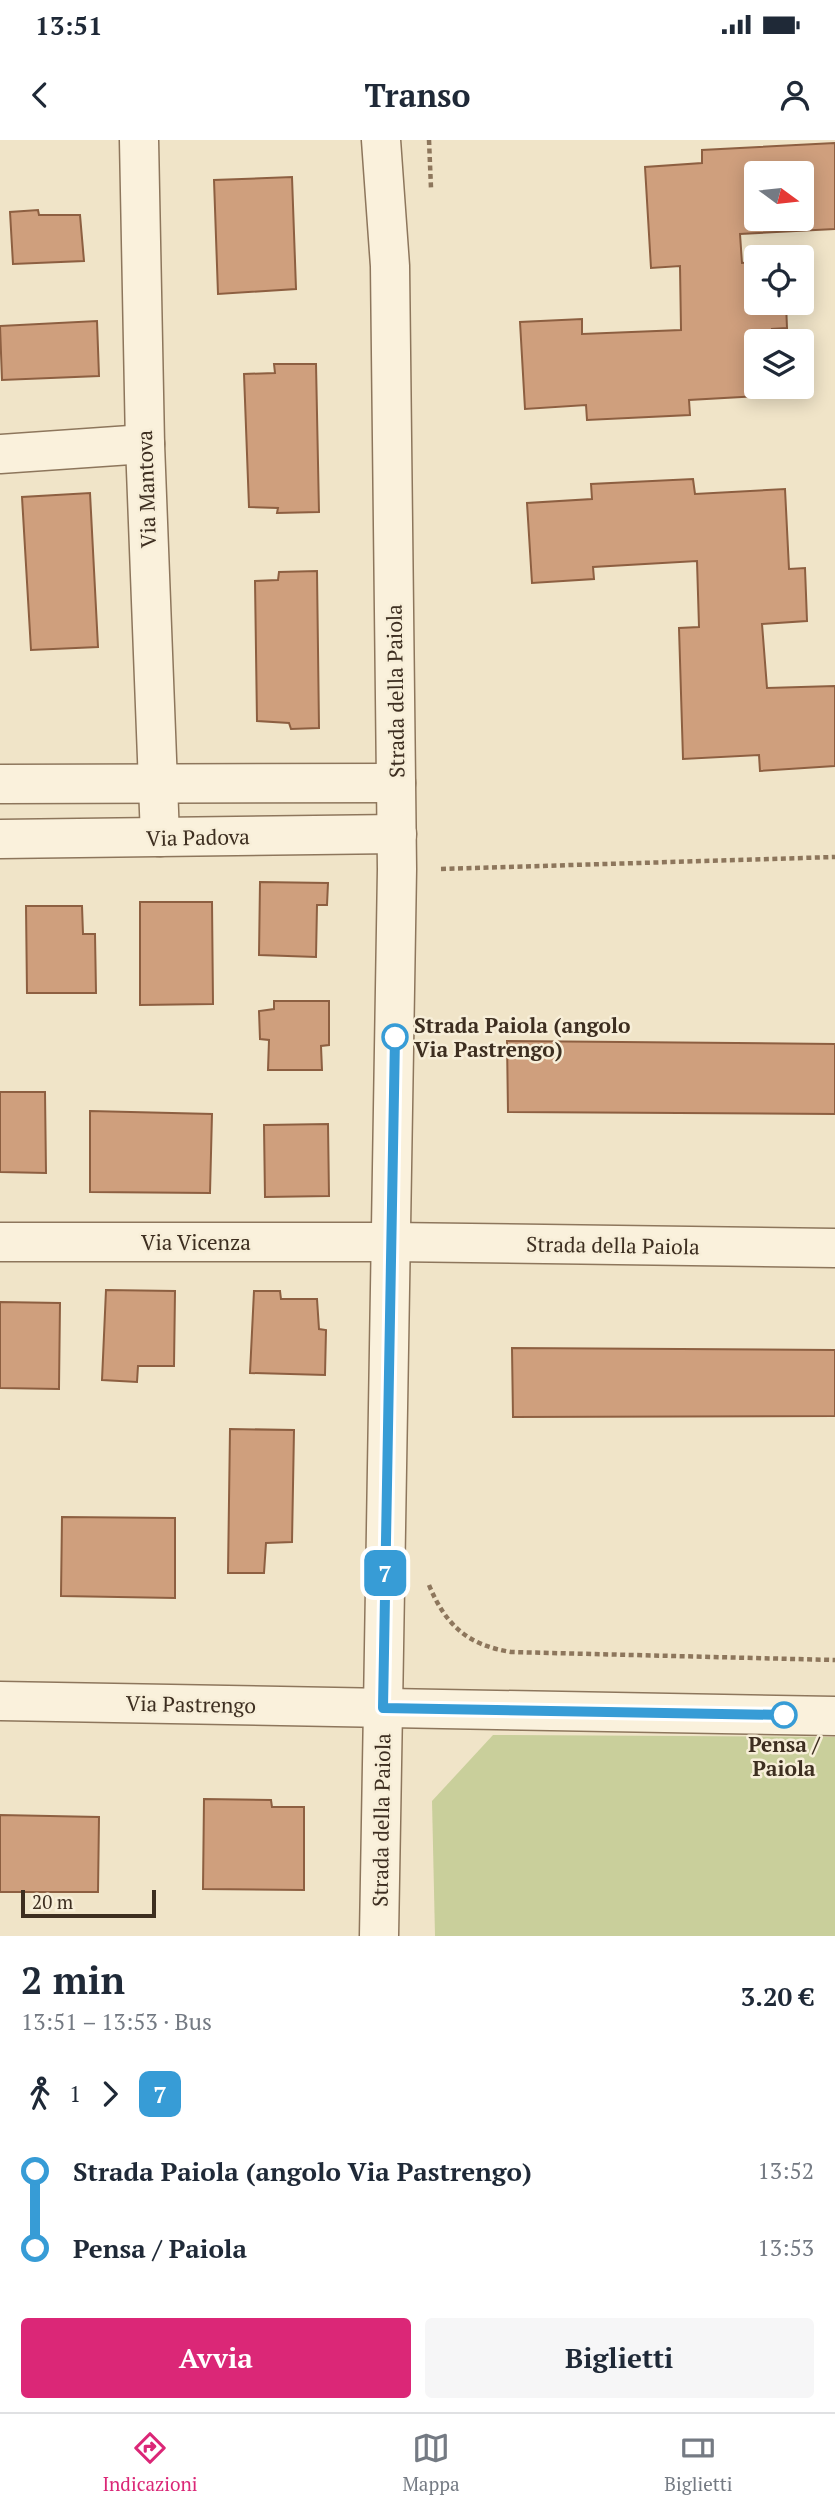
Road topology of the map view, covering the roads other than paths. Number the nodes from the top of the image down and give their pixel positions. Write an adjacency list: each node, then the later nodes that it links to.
1 (139, 140): 3 (street, Via Mantova)
2 (381, 140): 5 (street, Strada della Paiola)
3 (145, 444): 4 (street); 7 (street, Via Mantova)
4 (0, 454)
5 (396, 783): 7 (street); 10 (street, Strada della Paiola)
6 (0, 784): 7 (street)
7 (158, 784): 8 (street, Via Mantova)
8 (160, 837): 9 (street, Via Padova); 10 (street, Via Padova)
9 (0, 839)
10 (397, 851): 12 (street, Strada della Paiola)
11 (0, 1242): 12 (street, Via Vicenza)
12 (391, 1242): 13 (street, Strada della Paiola); 15 (street, Strada della Paiola)
13 (835, 1248)
14 (0, 1701): 15 (street, Via Pastrengo)
15 (383, 1708): 16 (street, Via Pastrengo); 17 (street, Strada della Paiola)
16 (835, 1716)
17 (379, 1936)

